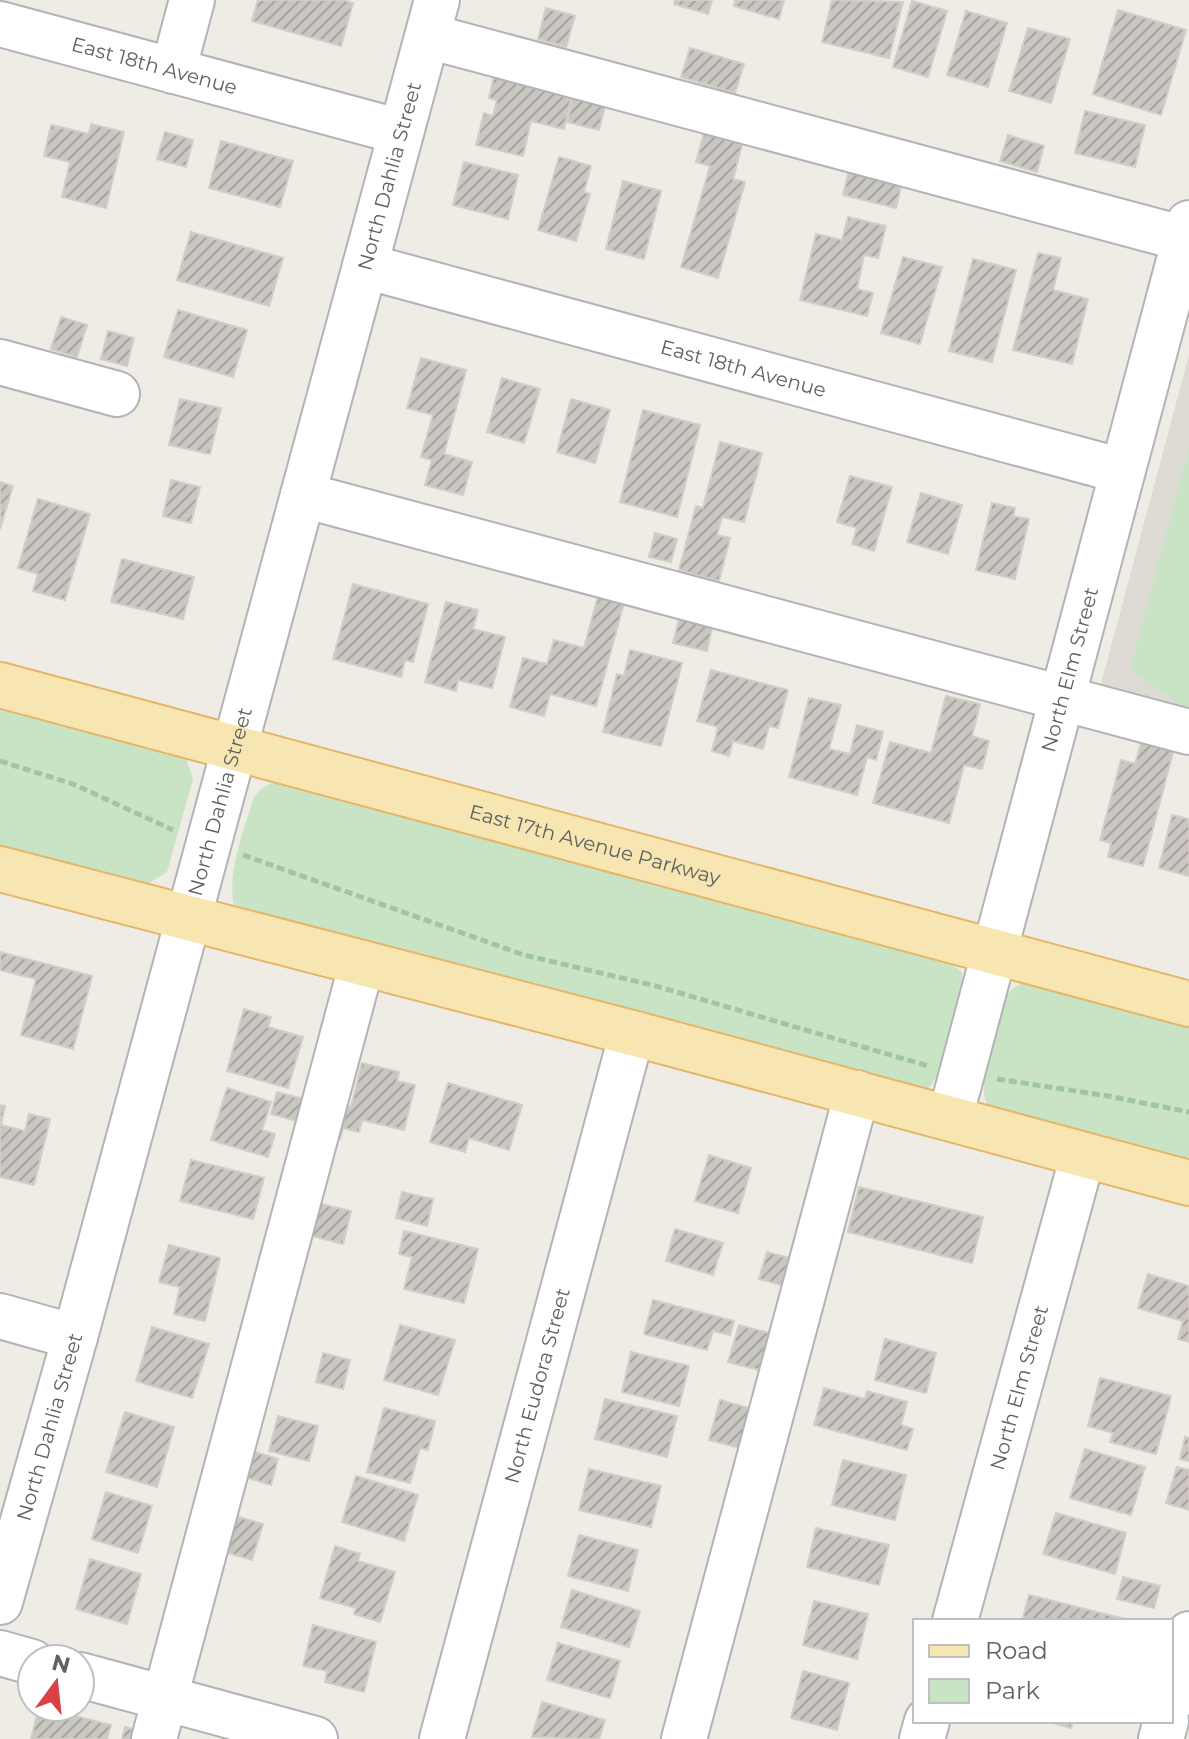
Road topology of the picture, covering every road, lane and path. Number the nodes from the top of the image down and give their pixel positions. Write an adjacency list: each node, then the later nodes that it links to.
1 (192, 0): 4 (street)
2 (433, 18): 5 (street, North Dahlia Street); 6 (street)
3 (0, 24): 4 (street, East 18th Avenue)
4 (173, 71): 5 (street, East 18th Avenue)
5 (401, 132): 7 (street, North Dahlia Street)
6 (1187, 231): 10 (street, North Elm Street)
7 (365, 266): 10 (street, East 18th Avenue); 11 (street, North Dahlia Street)
8 (0, 362): 9 (street)
9 (117, 394)
10 (1122, 471): 13 (street, North Elm Street)
11 (303, 495): 13 (street); 15 (street, North Dahlia Street)
12 (0, 685): 15 (main road, East 17th Avenue Parkway)
13 (1061, 697): 14 (street); 20 (street, North Elm Street)
14 (1189, 732)
15 (235, 747): 17 (street, North Dahlia Street); 20 (main road, East 17th Avenue Parkway)
16 (0, 761): 17 (path)
17 (208, 844): 19 (street, North Dahlia Street); 24 (path)
18 (0, 869): 19 (main road)
19 (188, 918): 21 (main road); 31 (street, North Dahlia Street)
20 (993, 952): 22 (main road, East 17th Avenue Parkway); 24 (street, North Elm Street)
21 (362, 963): 23 (main road); 37 (street)
22 (1189, 1004)
23 (632, 1033): 25 (main road); 39 (street, North Eudora Street)
24 (961, 1075): 26 (path); 27 (street, North Elm Street)
25 (857, 1093): 27 (main road); 40 (street)
26 (1189, 1112)
27 (950, 1118): 28 (main road)
28 (1083, 1155): 29 (main road); 33 (street, North Elm Street)
29 (1189, 1183)
30 (0, 1316): 31 (street)
31 (75, 1337): 32 (street, North Dahlia Street)
32 (0, 1602)
33 (956, 1619)
34 (1189, 1634): 36 (street)
35 (96, 1684): 37 (street)
36 (1173, 1694)
37 (160, 1719): 38 (street)
38 (315, 1739)
39 (442, 1739)
40 (684, 1739)

